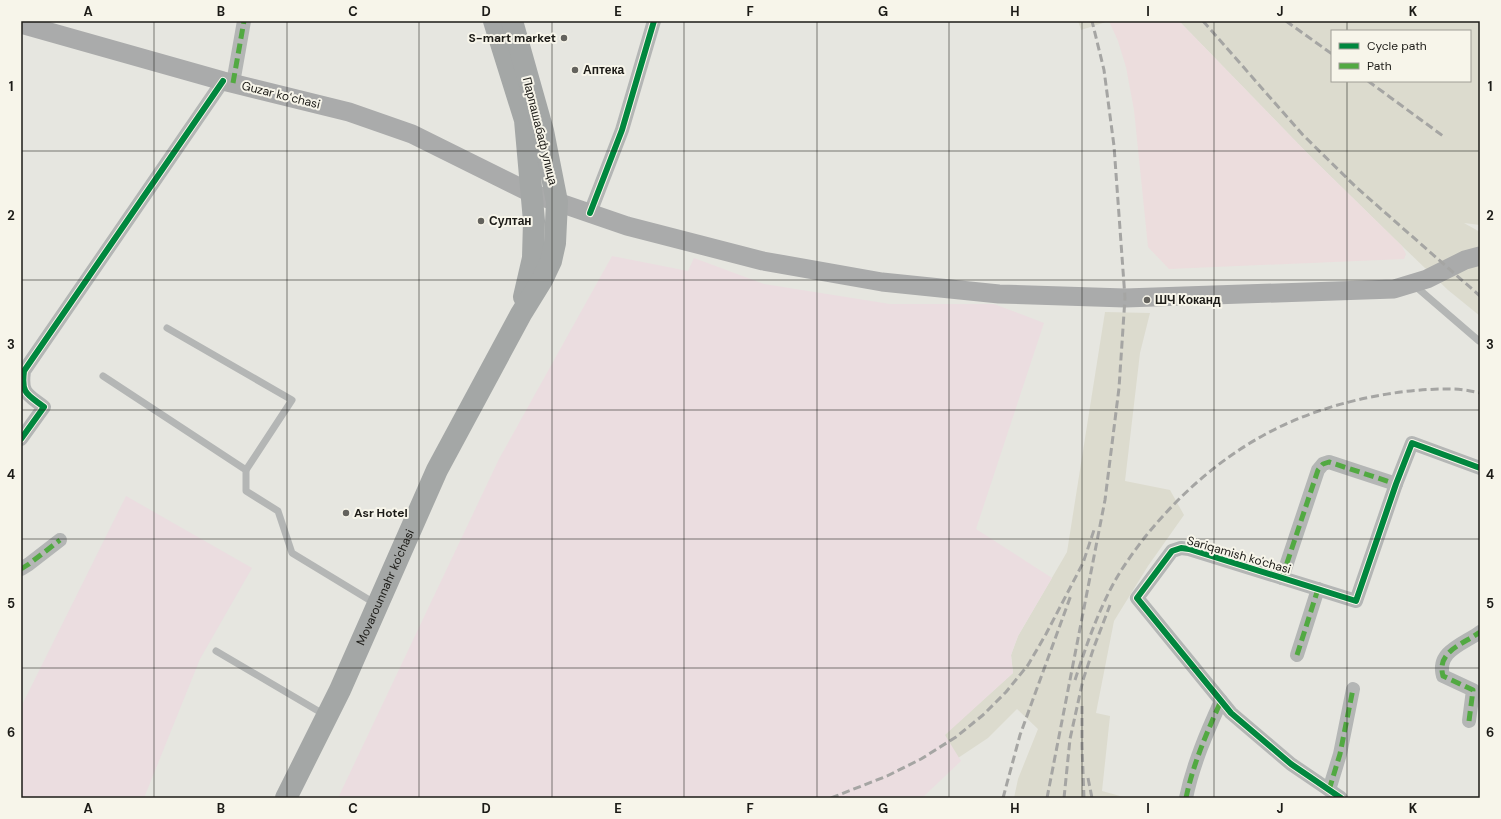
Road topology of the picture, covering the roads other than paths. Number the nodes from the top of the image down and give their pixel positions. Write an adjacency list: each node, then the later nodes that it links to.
1 (244, 21): 6 (street)
2 (494, 21): 7 (highway, Парпашабаф улица)
3 (512, 21): 8 (highway, Парпашабаф улица)
4 (654, 21): 9 (street)
5 (21, 24): 6 (main road, Guzar koʻchasi)
6 (228, 82): 7 (main road, Guzar koʻchasi); 17 (street)
7 (531, 193): 8 (main road, Guzar koʻchasi); 13 (highway, Movarounnahr ko'chasi)
8 (557, 202): 9 (main road, Guzar koʻchasi); 10 (highway, Парпашабаф улица)
9 (590, 213): 12 (main road, Guzar koʻchasi)
10 (555, 243): 13 (highway, Movarounnahr ko'chasi)
11 (1480, 256): 12 (main road, Guzar koʻchasi)
12 (1412, 284): 15 (lane)
13 (520, 314): 25 (highway, Movarounnahr ko'chasi)
14 (167, 328): 19 (lane)
15 (1479, 341)
16 (103, 376): 19 (lane)
17 (21, 439)
18 (1480, 468): 20 (street, Sariqamish ko'chasi)
19 (246, 470): 25 (lane)
20 (1396, 484): 23 (street); 24 (street, Sariqamish ko'chasi)
21 (60, 540): 22 (street)
22 (21, 569)
23 (1282, 578): 24 (street, Sariqamish ko'chasi); 30 (street, Sariqamish ko'chasi)
24 (1318, 589): 28 (street)
25 (378, 605): 31 (highway, Movarounnahr ko'chasi)
26 (1480, 632): 32 (street)
27 (216, 651): 31 (lane)
28 (1297, 655)
29 (1353, 689): 33 (street)
30 (1221, 701): 33 (street, Sariqamish ko'chasi); 35 (street)
31 (327, 716): 34 (highway, Movarounnahr ko'chasi)
32 (1469, 721)
33 (1329, 790): 36 (street, Sariqamish ko'chasi)
34 (286, 798)
35 (1186, 798)
36 (1341, 798)

